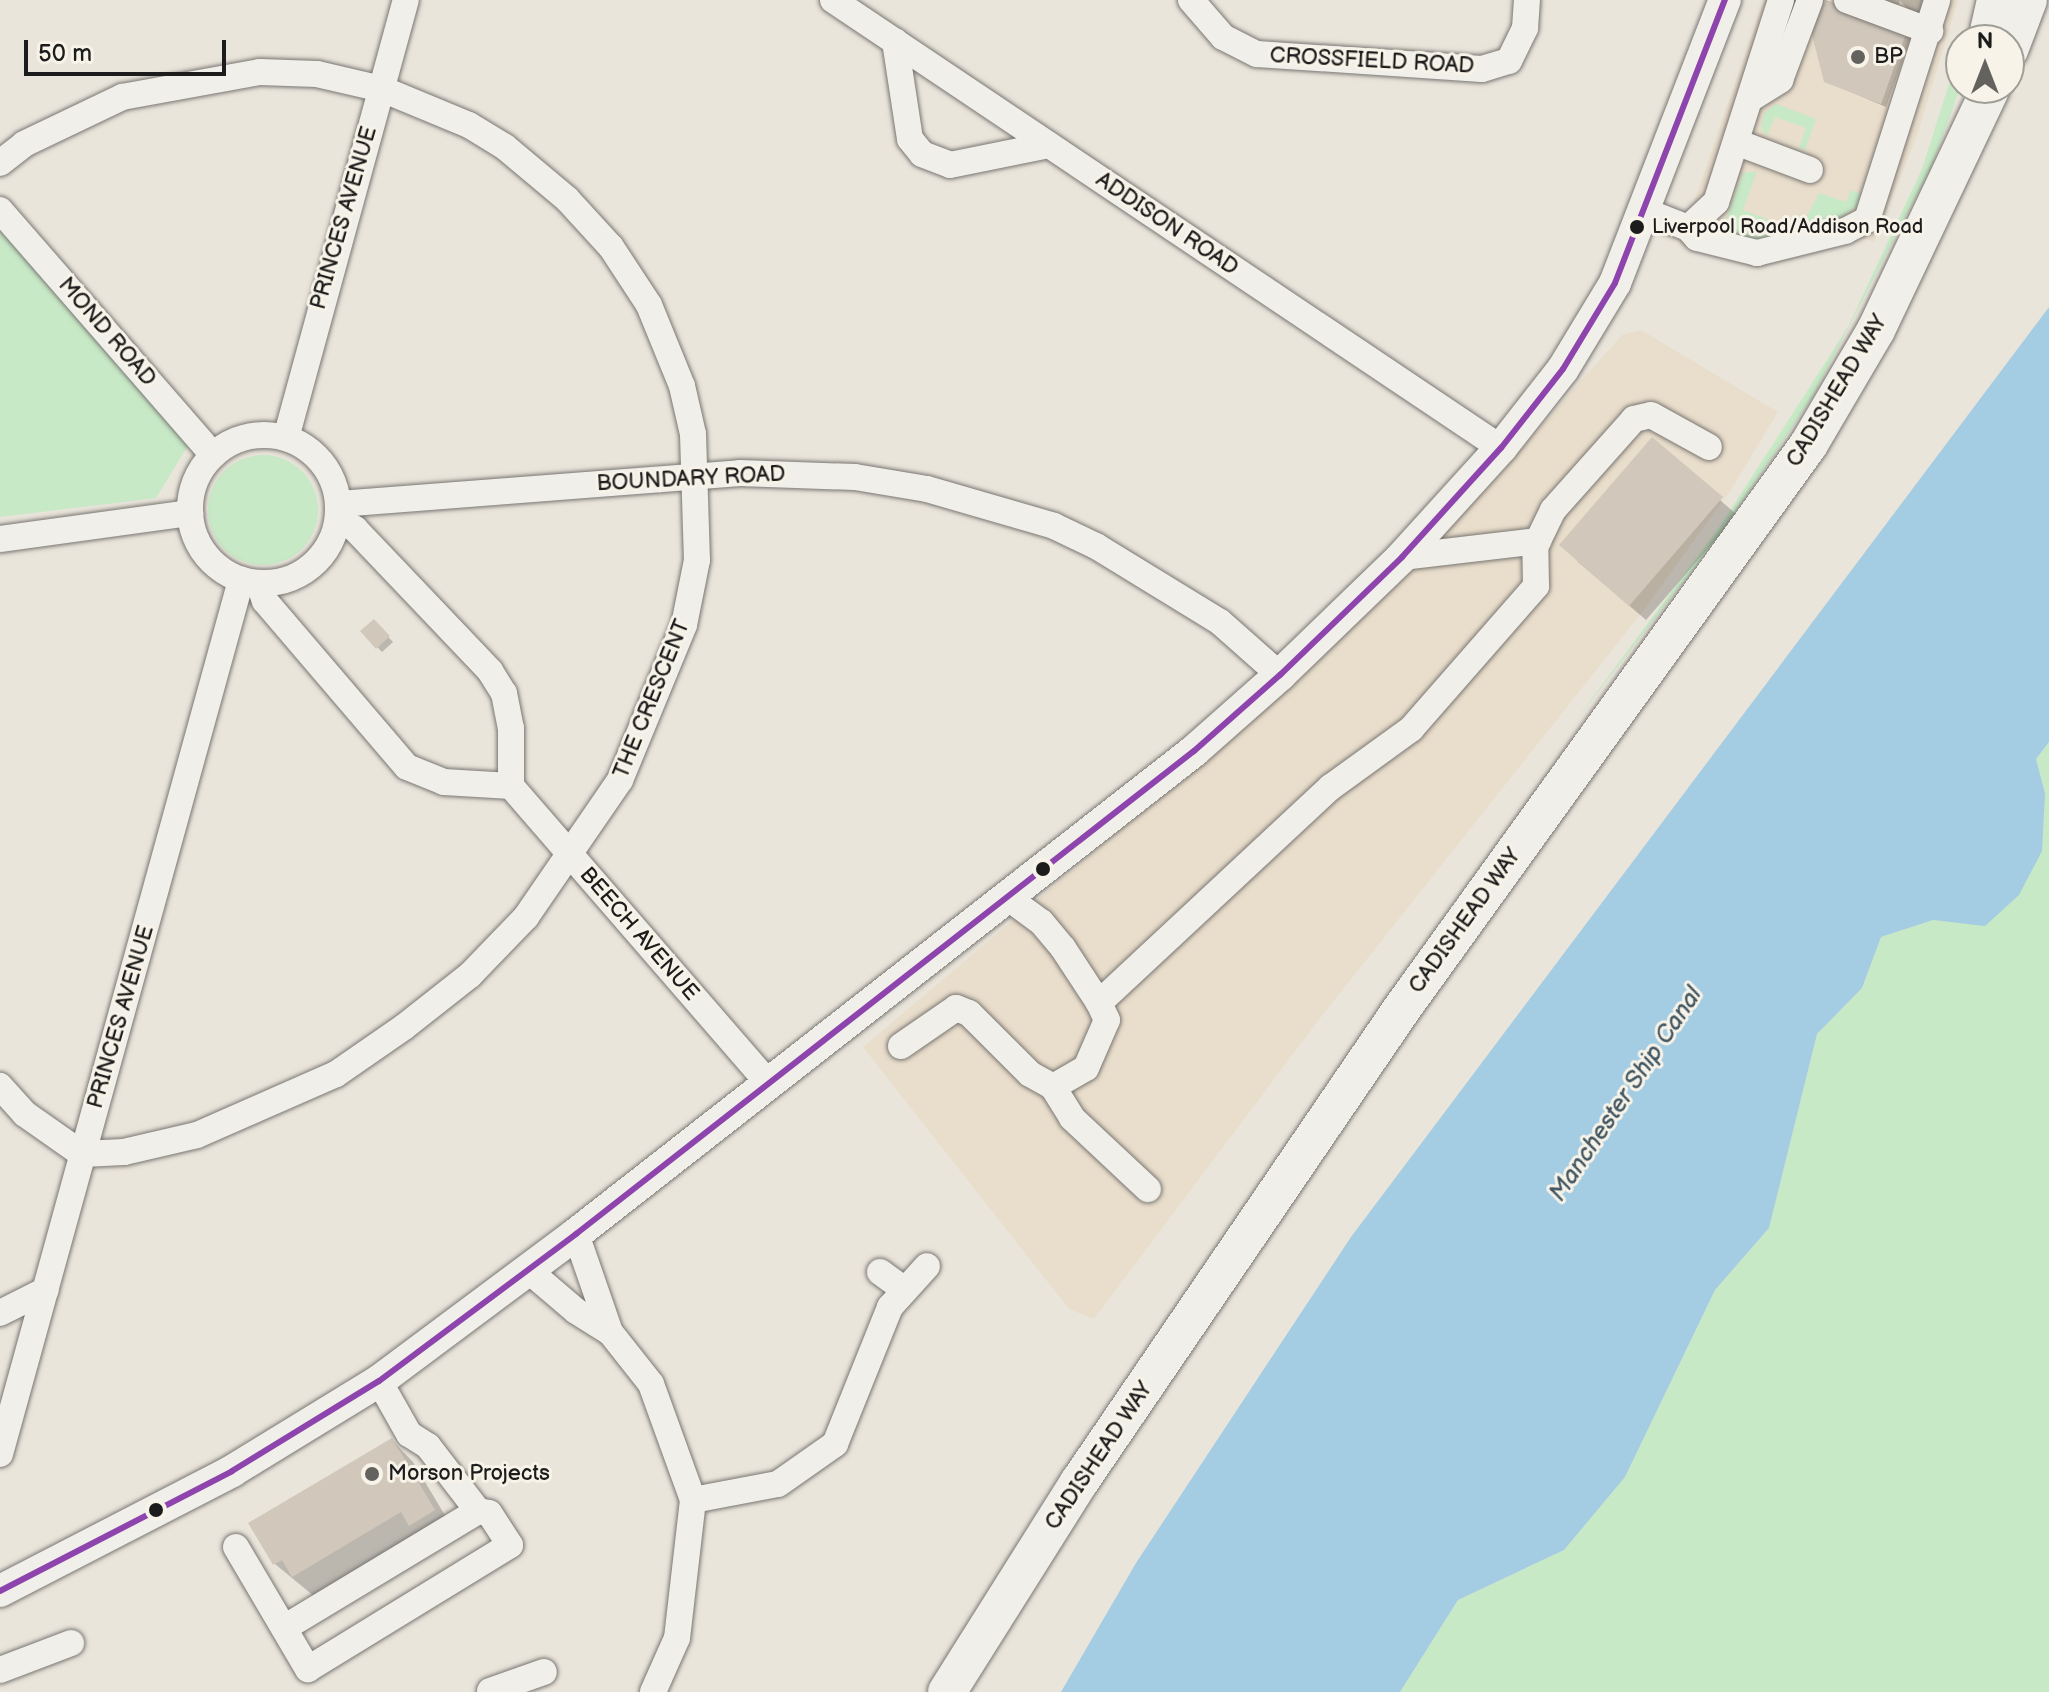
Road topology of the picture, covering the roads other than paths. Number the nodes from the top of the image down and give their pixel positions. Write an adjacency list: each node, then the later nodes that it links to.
1 (406, 0): 16 (street, PRINCES AVENUE)
2 (833, 0): 15 (street, ADDISON ROAD)
3 (1191, 0): 4 (street, CROSSFIELD ROAD)
4 (1527, 0)
5 (1725, 0): 26 (main road)
6 (1781, 0): 17 (street)
7 (1810, 0): 17 (street)
8 (1847, 0): 14 (street)
9 (1937, 0): 14 (street)
10 (1996, 0): 12 (highway)
11 (2028, 0): 13 (highway)
12 (1991, 24)
13 (2019, 24)
14 (1930, 31): 27 (street)
15 (895, 41): 22 (street, ADDISON ROAD); 22 (street)
16 (382, 89): 23 (street, THE CRESCENT); 28 (street, PRINCES AVENUE); 32 (street, THE CRESCENT)
17 (1750, 99): 20 (street)
18 (1973, 104): 21 (highway, CADISHEAD WAY)
19 (1983, 104): 21 (highway, CADISHEAD WAY)
20 (1736, 142): 24 (street); 27 (street)
21 (1965, 142): 70 (highway, CADISHEAD WAY)
22 (1049, 145): 30 (street, ADDISON ROAD)
23 (0, 163)
24 (1810, 170)
25 (0, 210): 31 (street, MOND ROAD)
26 (1645, 211): 27 (street); 30 (main road)
27 (1688, 228)
28 (286, 438): 31 (street); 33 (street)
29 (1709, 447): 36 (street)
30 (1501, 448): 37 (main road)
31 (213, 455): 34 (street)
32 (697, 477): 33 (street, BOUNDARY ROAD); 39 (street, BOUNDARY ROAD); 41 (street, THE CRESCENT)
33 (338, 512): 38 (street); 40 (street)
34 (190, 513): 35 (street); 38 (street)
35 (0, 539)
36 (1538, 541): 37 (street); 43 (street)
37 (1402, 557): 39 (main road)
38 (250, 582): 40 (street); 48 (street, PRINCES AVENUE)
39 (1280, 675): 42 (main road)
40 (511, 786): 41 (street, BEECH AVENUE)
41 (571, 856): 45 (street, BEECH AVENUE); 48 (street, THE CRESCENT)
42 (1007, 897): 43 (street); 45 (main road)
43 (1099, 1003): 47 (street)
44 (901, 1046): 47 (street)
45 (767, 1082): 50 (main road)
46 (0, 1086): 48 (street)
47 (1053, 1087): 49 (street)
48 (82, 1154): 55 (street, PRINCES AVENUE)
49 (1148, 1189)
50 (576, 1234): 52 (main road); 57 (street)
51 (927, 1266): 54 (street)
52 (528, 1270): 57 (street); 58 (main road)
53 (880, 1272): 54 (street)
54 (902, 1288): 60 (street)
55 (46, 1290): 56 (street); 59 (street, PRINCES AVENUE)
56 (0, 1313)
57 (610, 1332): 60 (street)
58 (379, 1381): 61 (street); 63 (main road)
59 (0, 1454)
60 (693, 1500): 69 (street)
61 (478, 1511): 64 (street); 64 (street)
62 (236, 1547): 64 (street)
63 (0, 1591)
64 (284, 1628)
65 (71, 1643): 66 (street)
66 (0, 1670)
67 (544, 1672): 68 (street)
68 (508, 1688)
69 (653, 1692)
70 (947, 1692)

